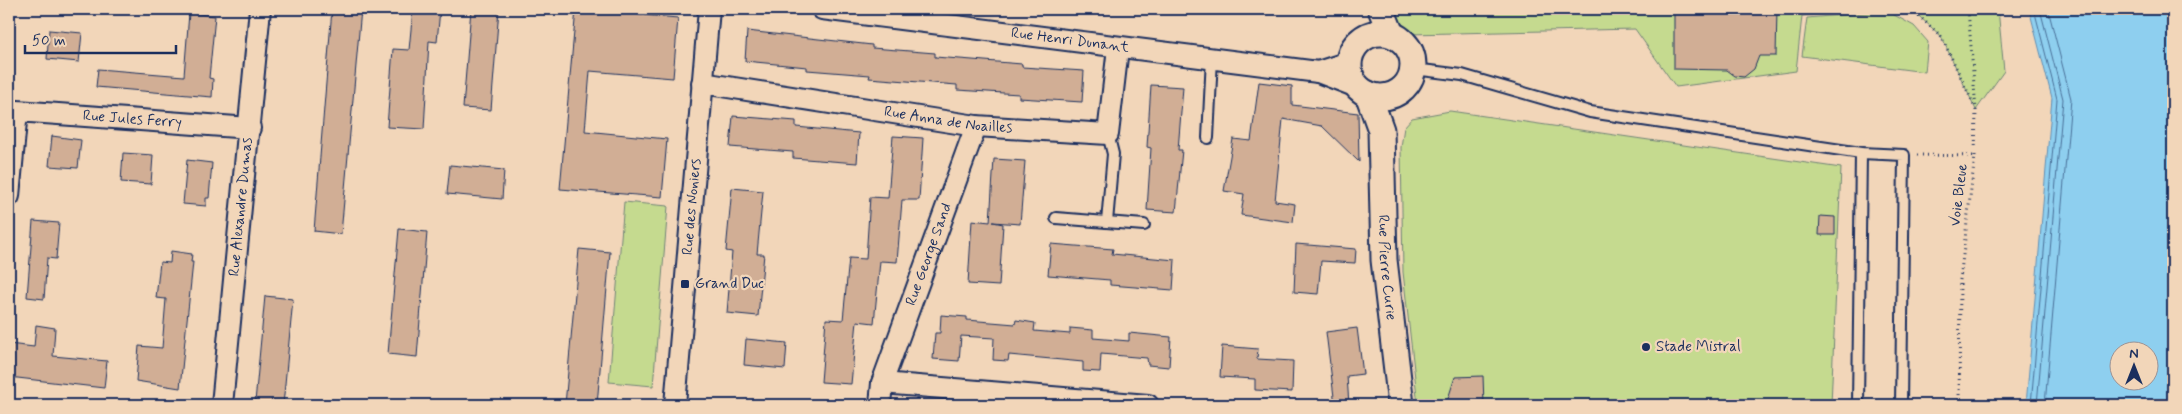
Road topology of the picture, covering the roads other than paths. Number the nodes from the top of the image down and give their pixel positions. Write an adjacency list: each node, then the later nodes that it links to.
1 (260, 9): 16 (street, Rue Alexandre Dumas)
2 (709, 9): 12 (street, Rue des Noniers)
3 (822, 9): 7 (street, Rue Henri Dunant)
4 (1373, 9): 6 (street)
5 (1381, 9): 6 (street)
6 (1381, 34): 9 (street); 10 (street)
7 (1118, 48): 8 (street, Rue Henri Dunant); 18 (street)
8 (1212, 58): 11 (street, Rue Henri Dunant); 19 (lane)
9 (1349, 62): 11 (street, Rue Henri Dunant); 13 (street)
10 (1414, 69): 14 (street); 20 (lane)
11 (1318, 72): 13 (street, Rue Henri Dunant)
12 (702, 83): 15 (street, Rue Anna de Noailles); 27 (street, Rue des Noniers)
13 (1363, 91): 14 (street); 17 (street, Rue Pierre Curie)
14 (1396, 94): 17 (street, Rue Pierre Curie)
15 (976, 126): 18 (street, Rue Anna de Noailles); 25 (street, Rue George Sand)
16 (250, 128): 21 (street, Rue Jules Ferry); 26 (street, Rue Alexandre Dumas)
17 (1381, 130): 30 (street, Rue Pierre Curie)
18 (1108, 134): 23 (lane)
19 (1208, 138)
20 (1861, 153): 31 (lane); 32 (lane)
21 (9, 196)
22 (1056, 218): 23 (lane)
23 (1106, 222): 24 (lane)
24 (1144, 225)
25 (882, 383): 28 (street, Rue George Sand); 29 (street)
26 (222, 405)
27 (675, 405)
28 (880, 405)
29 (1148, 405)
30 (1401, 405)
31 (1858, 405)
32 (1901, 405)

